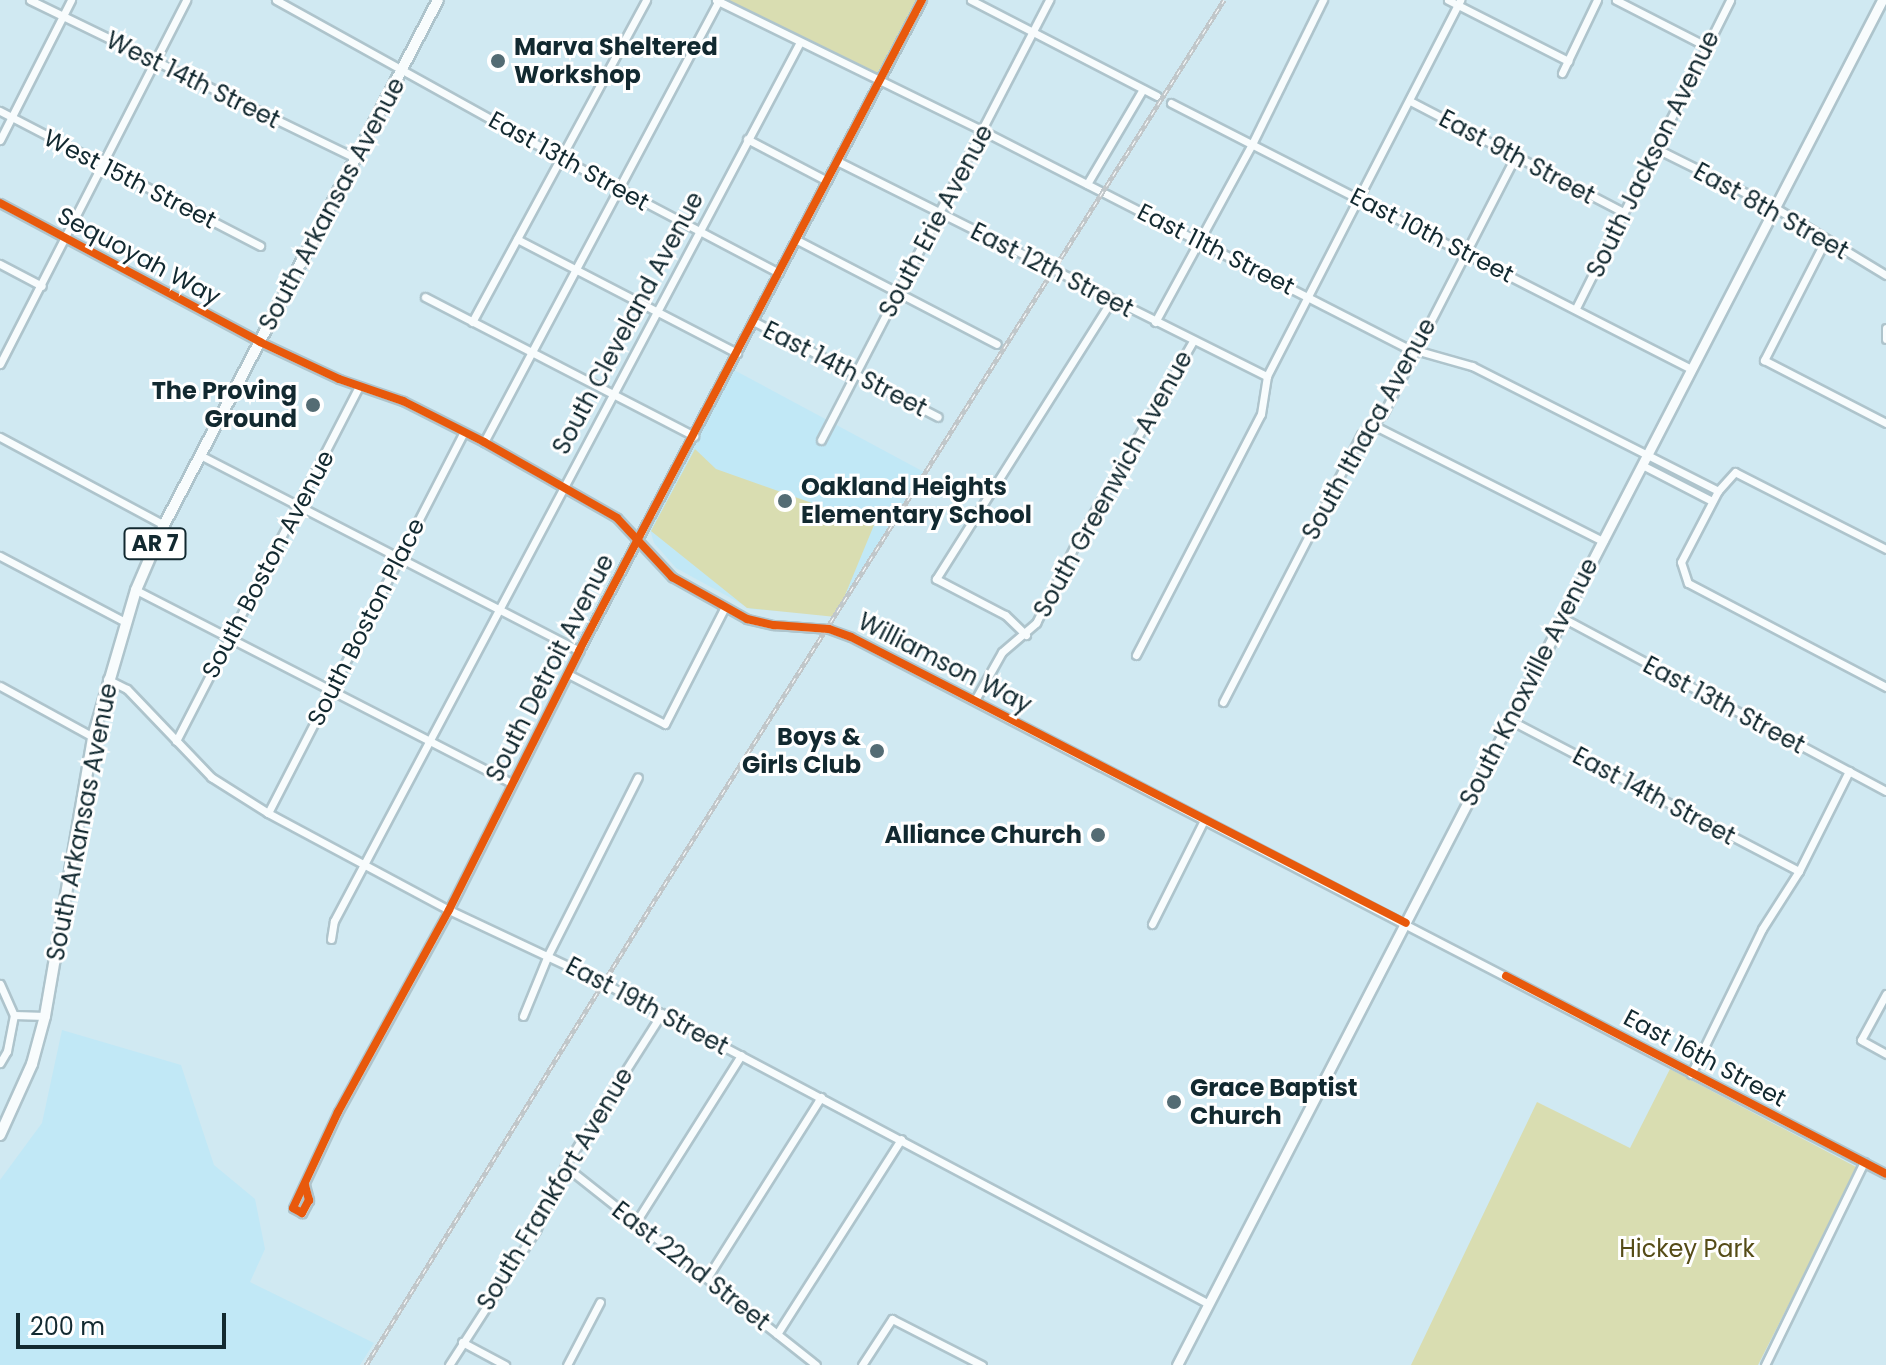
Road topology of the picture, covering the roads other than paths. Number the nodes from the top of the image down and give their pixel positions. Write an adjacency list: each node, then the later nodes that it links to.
1 (30, 0): 18 (street, West 14th Street)
2 (71, 0): 18 (street)
3 (186, 0): 22 (street)
4 (276, 0): 24 (street, East 13th Street)
5 (438, 0): 24 (highway, South Arkansas Avenue / AR 7)
6 (646, 0): 40 (street)
7 (717, 0): 20 (street, East 11th Street); 45 (street)
8 (922, 0): 26 (street, South Detroit Avenue)
9 (971, 0): 19 (street)
10 (1049, 0): 19 (street, South Erie Avenue)
11 (1323, 0): 36 (street, South Greenwich Avenue)
12 (1448, 0): 17 (street)
13 (1597, 0): 23 (street)
14 (1616, 0): 21 (street)
15 (1730, 0): 21 (street, South Jackson Avenue)
16 (1879, 1): 48 (main road, South Knoxville Avenue)
17 (1459, 2): 23 (street); 29 (street)
18 (62, 17): 22 (street, West 14th Street); 32 (street)
19 (1033, 31): 27 (street); 33 (street, South Erie Avenue)
20 (800, 42): 26 (street, East 11th Street); 34 (street, South Cleveland Avenue)
21 (1706, 46): 37 (street, South Jackson Avenue)
22 (154, 61): 39 (street, West 14th Street); 42 (street)
23 (1568, 61): 25 (street)
24 (403, 70): 39 (highway, South Arkansas Avenue / AR 7); 40 (street, East 13th Street)
25 (1562, 73)
26 (880, 81): 33 (street, East 11th Street); 41 (street, South Detroit Avenue)
27 (1143, 89): 28 (street); 44 (street)
28 (1157, 96)
29 (1410, 101): 38 (street, East 9th Street); 46 (street)
30 (1171, 103): 36 (street, East 10th Street)
31 (0, 111): 32 (street, West 15th Street)
32 (12, 117): 35 (street); 42 (street, West 15th Street)
33 (983, 131): 44 (street, East 11th Street); 50 (street, South Erie Avenue)
34 (747, 139): 43 (street); 51 (street, South Cleveland Avenue)
35 (0, 140)
36 (1252, 144): 46 (street, East 10th Street); 55 (street, South Greenwich Avenue)
37 (1655, 148): 48 (street, East 8th Street); 49 (street, South Jackson Avenue)
38 (1515, 157): 49 (street, East 9th Street); 58 (street, South Ithaca Avenue)
39 (356, 158): 76 (highway, South Arkansas Avenue / AR 7)
40 (561, 158): 45 (street, East 13th Street); 53 (street)
41 (837, 161): 43 (street, South Detroit Avenue); 50 (street, East 12th Street)
42 (100, 165): 52 (street); 57 (street, West 15th Street)
43 (827, 181): 54 (street, South Detroit Avenue)
44 (1087, 184): 55 (street, East 11th Street)
45 (618, 188): 51 (street, East 13th Street); 60 (street)
46 (1361, 199): 58 (street, East 10th Street); 65 (street)
47 (0, 203): 52 (street, Sequoyah Way)
48 (1774, 207): 56 (street, East 8th Street); 82 (main road, South Knoxville Avenue)
49 (1623, 212): 68 (street, South Jackson Avenue)
50 (940, 213): 64 (street, South Erie Avenue); 67 (street, East 12th Street)
51 (699, 232): 61 (street, East 13th Street); 69 (street, South Cleveland Avenue)
52 (62, 237): 63 (street); 76 (street, Sequoyah Way)
53 (517, 239): 60 (street, East 14th Street); 71 (street)
54 (797, 240): 61 (street, South Detroit Avenue); 64 (street)
55 (1199, 241): 65 (street, East 11th Street); 72 (street, South Greenwich Avenue)
56 (1825, 241): 62 (street, East 8th Street); 88 (street)
57 (260, 246)
58 (1466, 252): 68 (street, East 10th Street); 78 (street, South Ithaca Avenue)
59 (0, 264): 63 (street)
60 (573, 268): 69 (street, East 14th Street); 79 (street)
61 (779, 273): 70 (street, South Detroit Avenue)
62 (1886, 275)
63 (42, 286): 81 (street)
64 (898, 293): 77 (street); 83 (street, South Erie Avenue)
65 (1310, 296): 78 (street, East 11th Street); 84 (street)
66 (425, 297): 71 (street)
67 (1112, 300): 72 (street, East 12th Street); 113 (street)
68 (1576, 308): 82 (street, East 10th Street)
69 (656, 311): 80 (street, East 14th Street); 86 (street, South Cleveland Avenue)
70 (753, 321): 80 (street, South Detroit Avenue); 83 (street, East 14th Street)
71 (472, 322): 79 (street)
72 (1155, 322): 75 (street, East 12th Street)
73 (1886, 328): 74 (street)
74 (1886, 339)
75 (1193, 341): 84 (street, East 12th Street); 113 (street, South Greenwich Avenue)
76 (260, 342): 85 (street, Williamson Way); 96 (highway, South Arkansas Avenue / AR 7)
77 (997, 344)
78 (1415, 350): 89 (street, South Ithaca Avenue); 95 (street, East 11th Street)
79 (530, 352): 86 (street); 94 (street)
80 (737, 353): 91 (street, South Detroit Avenue)
81 (0, 364)
82 (1691, 369): 95 (main road, South Knoxville Avenue)
83 (856, 374): 87 (street, East 14th Street); 93 (street, South Erie Avenue)
84 (1267, 376): 116 (street)
85 (359, 387): 90 (street, Williamson Way); 101 (street, South Boston Avenue)
86 (611, 393): 91 (street); 98 (street, South Cleveland Avenue)
87 (938, 417)
88 (1886, 423)
89 (1373, 425): 104 (street); 123 (street, South Ithaca Avenue)
90 (464, 432): 94 (street, Williamson Way); 107 (street, South Boston Place)
91 (694, 436): 103 (street, South Detroit Avenue)
92 (0, 437): 102 (street)
93 (821, 440)
94 (484, 442): 98 (street, Williamson Way)
95 (1647, 454): 97 (main road, South Knoxville Avenue); 99 (street, East 11th Street)
96 (200, 455): 101 (street); 102 (highway, South Arkansas Avenue / AR 7)
97 (1642, 465): 100 (street); 104 (main road, South Knoxville Avenue)
98 (564, 488): 103 (street, Williamson Way); 110 (street, South Cleveland Avenue)
99 (1718, 491): 100 (street); 105 (street)
100 (1712, 501): 120 (street)
101 (300, 507): 107 (street); 114 (street, South Boston Avenue)
102 (164, 525): 108 (highway, South Arkansas Avenue / AR 7)
103 (639, 541): 109 (street, Williamson Way); 115 (street, South Detroit Avenue)
104 (1603, 541): 111 (main road, South Knoxville Avenue)
105 (1886, 549)
106 (0, 556): 112 (street)
107 (399, 559): 110 (street); 121 (street, South Boston Place)
108 (136, 590): 112 (highway, South Arkansas Avenue / AR 7); 114 (street)
109 (725, 607): 117 (street); 122 (street, Williamson Way)
110 (498, 610): 115 (street); 127 (street, South Cleveland Avenue)
111 (1563, 618): 124 (main road, South Knoxville Avenue); 128 (street, East 13th Street)
112 (125, 622): 118 (highway, South Arkansas Avenue / AR 7)
113 (1026, 635): 122 (street, South Greenwich Avenue)
114 (228, 636): 121 (street); 126 (street, South Boston Avenue)
115 (579, 651): 117 (street, South Detroit Avenue)
116 (1136, 655)
117 (568, 674): 130 (street, South Detroit Avenue)
118 (107, 679): 125 (highway, South Arkansas Avenue / AR 7); 126 (street, East 19th Street)
119 (0, 686): 125 (street)
120 (1886, 687)
121 (332, 690): 127 (street); 132 (street, South Boston Place)
122 (975, 700): 133 (street, Williamson Way)
123 (1223, 702)
124 (1510, 720): 135 (street, East 14th Street); 137 (main road, South Knoxville Avenue)
125 (93, 737): 145 (highway, South Arkansas Avenue / AR 7)
126 (176, 741): 132 (street, East 19th Street)
127 (431, 741): 130 (street); 134 (street, South Cleveland Avenue)
128 (1849, 771): 131 (street, East 13th Street); 135 (street)
129 (638, 777): 140 (street)
130 (512, 783): 136 (street, South Detroit Avenue)
131 (1886, 791)
132 (268, 813): 134 (street, East 19th Street)
133 (1204, 820): 137 (street, Williamson Way); 138 (street)
134 (366, 865): 136 (street, East 19th Street); 139 (street, South Cleveland Avenue)
135 (1799, 871): 150 (street)
136 (449, 910): 140 (street, East 19th Street); 157 (street, South Detroit Avenue)
137 (1406, 923): 150 (street, East 16th Street); 161 (main road, South Knoxville Avenue)
138 (1152, 924)
139 (331, 939)
140 (548, 955): 143 (street, East 19th Street); 146 (street)
141 (0, 984): 144 (street)
142 (1886, 994): 147 (street)
143 (662, 1013): 148 (street, East 19th Street); 155 (street, South Frankfort Avenue)
144 (14, 1015): 145 (street); 149 (street)
145 (45, 1016): 152 (highway, South Arkansas Avenue / AR 7)
146 (523, 1016)
147 (1886, 1054)
148 (741, 1055): 151 (street, East 19th Street); 158 (street)
149 (0, 1063)
150 (1691, 1074): 154 (street, East 16th Street)
151 (821, 1097): 153 (street, East 19th Street); 159 (street)
152 (0, 1135)
153 (901, 1139): 161 (street, East 19th Street); 162 (street)
154 (1864, 1162): 156 (street, East 16th Street); 172 (street)
155 (565, 1166): 158 (street, East 22nd Street); 163 (street, South Frankfort Avenue)
156 (1886, 1174)
157 (305, 1185)
158 (636, 1222): 159 (street, East 22nd Street)
159 (707, 1278): 162 (street, East 22nd Street)
160 (600, 1302): 167 (street)
161 (1209, 1304): 171 (main road, South Knoxville Avenue)
162 (777, 1334): 168 (street, East 22nd Street)
163 (462, 1342): 165 (street, South Frankfort Avenue); 166 (street)
164 (966, 1362): 169 (street); 170 (street)
165 (449, 1365)
166 (505, 1365)
167 (567, 1365)
168 (816, 1365)
169 (862, 1365)
170 (982, 1365)
171 (1177, 1365)
172 (1765, 1365)

